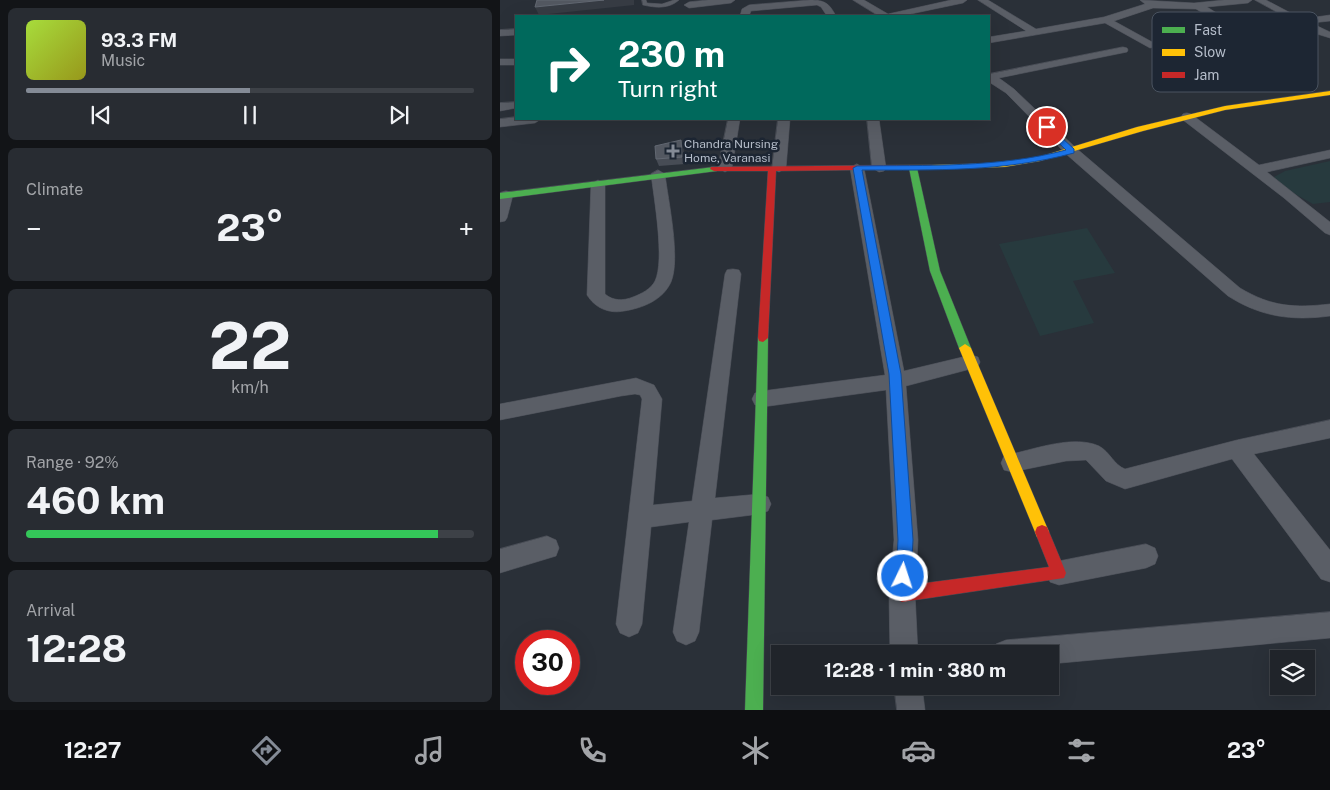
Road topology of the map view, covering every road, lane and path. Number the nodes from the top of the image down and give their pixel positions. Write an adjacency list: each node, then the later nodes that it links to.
1 (644, 0): 2 (lane)
2 (677, 0)
3 (731, 0): 14 (street)
4 (857, 0): 11 (street)
5 (963, 0): 16 (street)
6 (982, 0): 28 (street)
7 (1248, 0): 10 (street)
8 (1260, 0): 9 (street); 19 (street)
9 (1264, 0)
10 (1229, 1): 17 (street)
11 (874, 3): 24 (street)
12 (1148, 3): 17 (street); 27 (street)
13 (798, 4): 15 (street); 22 (street); 23 (street)
14 (689, 5)
15 (775, 6): 20 (street); 21 (street)
16 (932, 6): 25 (street); 26 (street)
17 (1198, 6): 18 (street)
18 (1208, 12)
19 (1282, 12)
20 (743, 15)
21 (777, 15)
22 (802, 15)
23 (830, 15)
24 (884, 15)
25 (893, 15)
26 (947, 15)
27 (1106, 20): 28 (street); 32 (street)
28 (1033, 31): 31 (street)
29 (515, 32): 30 (street)
30 (500, 33)
31 (990, 40)
32 (1150, 45)
33 (1123, 50): 36 (street)
34 (515, 62): 35 (street)
35 (501, 64)
36 (990, 77)
37 (990, 78): 47 (street)
38 (1330, 93): 41 (street)
39 (515, 105): 40 (street)
40 (500, 107)
41 (1187, 117): 47 (street); 54 (street)
42 (526, 120): 46 (street)
43 (734, 120): 49 (street)
44 (784, 120): 50 (street)
45 (873, 120): 52 (street)
46 (500, 123)
47 (1071, 151): 53 (street); 63 (street)
48 (1330, 154): 54 (street)
49 (726, 168): 50 (street); 55 (street)
50 (775, 168): 51 (street); 66 (street)
51 (857, 168): 52 (street); 65 (street)
52 (879, 168): 53 (street)
53 (913, 168): 64 (street)
54 (1256, 170): 59 (street)
55 (658, 174): 56 (street); 56 (street)
56 (598, 184): 57 (street)
57 (503, 195): 60 (street)
58 (1330, 212): 59 (street)
59 (1311, 214): 61 (street)
60 (500, 218)
61 (1330, 230)
62 (733, 274): 72 (street)
63 (1330, 310)
64 (971, 362): 65 (street); 70 (street)
65 (895, 381): 66 (street); 79 (street)
66 (762, 399): 71 (street)
67 (500, 412): 73 (street)
68 (1330, 429): 69 (street)
69 (1237, 449): 70 (street); 77 (street)
70 (1012, 462): 78 (street)
71 (760, 504): 72 (street); 85 (street)
72 (702, 510): 73 (street); 82 (street)
73 (641, 517): 80 (street)
74 (547, 548): 76 (street)
75 (1146, 556): 78 (street)
76 (500, 561)
77 (1330, 570)
78 (1059, 573): 79 (street)
79 (902, 594): 83 (street)
80 (629, 624)
81 (1330, 625): 84 (street)
82 (686, 632)
83 (904, 645)
84 (1059, 649)
85 (768, 666): 87 (street)
86 (909, 695): 88 (street)
87 (754, 710)
88 (911, 710)

